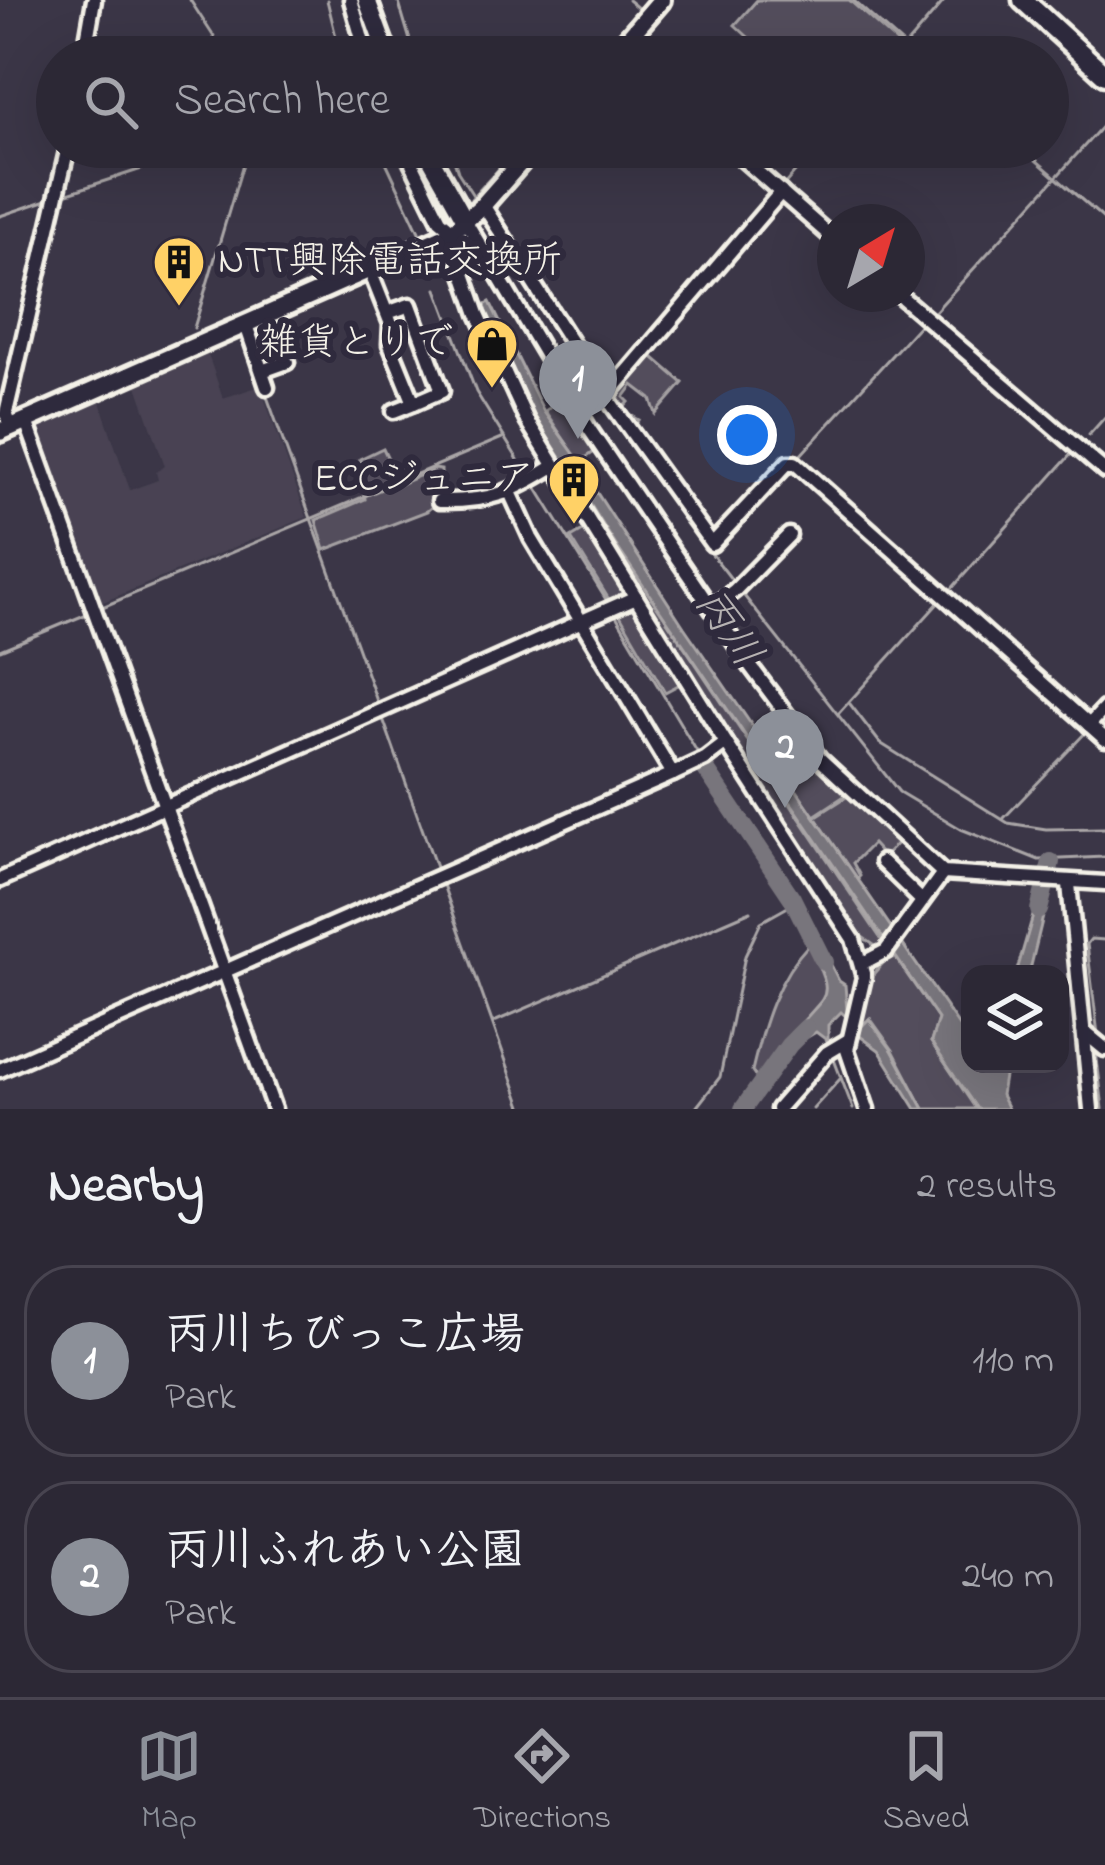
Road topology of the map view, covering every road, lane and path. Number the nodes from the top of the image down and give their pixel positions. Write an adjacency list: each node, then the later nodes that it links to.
1 (94, 0): 6 (street)
2 (351, 0): 7 (street)
3 (367, 0): 8 (street)
4 (661, 0): 9 (street)
5 (1023, 0): 10 (main road)
6 (88, 36)
7 (361, 36)
8 (380, 36)
9 (634, 36)
10 (1062, 36)
11 (1069, 42): 12 (main road)
12 (1105, 75)
13 (64, 168): 32 (street)
14 (414, 168): 21 (street)
15 (432, 168): 21 (street)
16 (516, 168): 19 (street)
17 (752, 168): 18 (street)
18 (779, 193): 20 (street); 29 (street)
19 (483, 205): 21 (street); 29 (street)
20 (817, 225)
21 (456, 229): 22 (street); 33 (street); 39 (street)
22 (370, 271): 24 (street); 25 (street)
23 (919, 312): 34 (street)
24 (387, 313): 30 (street); 30 (street)
25 (246, 325): 27 (street); 32 (street)
26 (287, 362): 27 (street)
27 (262, 371): 28 (street)
28 (267, 387)
29 (604, 394): 42 (street)
30 (414, 403): 31 (street)
31 (394, 411)
32 (10, 424): 46 (street)
33 (554, 466): 35 (street); 38 (street)
34 (1105, 471)
35 (511, 492): 36 (street); 40 (street)
36 (439, 501)
37 (789, 535): 39 (street)
38 (635, 597): 40 (street); 44 (street)
39 (713, 607): 48 (street)
40 (581, 619): 45 (street); 46 (street)
41 (1105, 708): 42 (street)
42 (1090, 724): 43 (street)
43 (1105, 739)
44 (726, 743): 45 (street); 53 (street)
45 (672, 772): 54 (street)
46 (165, 806): 49 (street); 54 (street)
47 (882, 862): 52 (street)
48 (943, 873): 51 (street); 52 (street)
49 (0, 880)
50 (1105, 883): 51 (street)
51 (1069, 884): 56 (street)
52 (922, 901): 53 (street)
53 (863, 963): 55 (street)
54 (224, 971): 57 (street); 58 (street)
55 (850, 1028): 59 (street); 60 (street)
56 (1095, 1040): 61 (street)
57 (0, 1070)
58 (274, 1109)
59 (778, 1109)
60 (867, 1109)
61 (1091, 1109)

